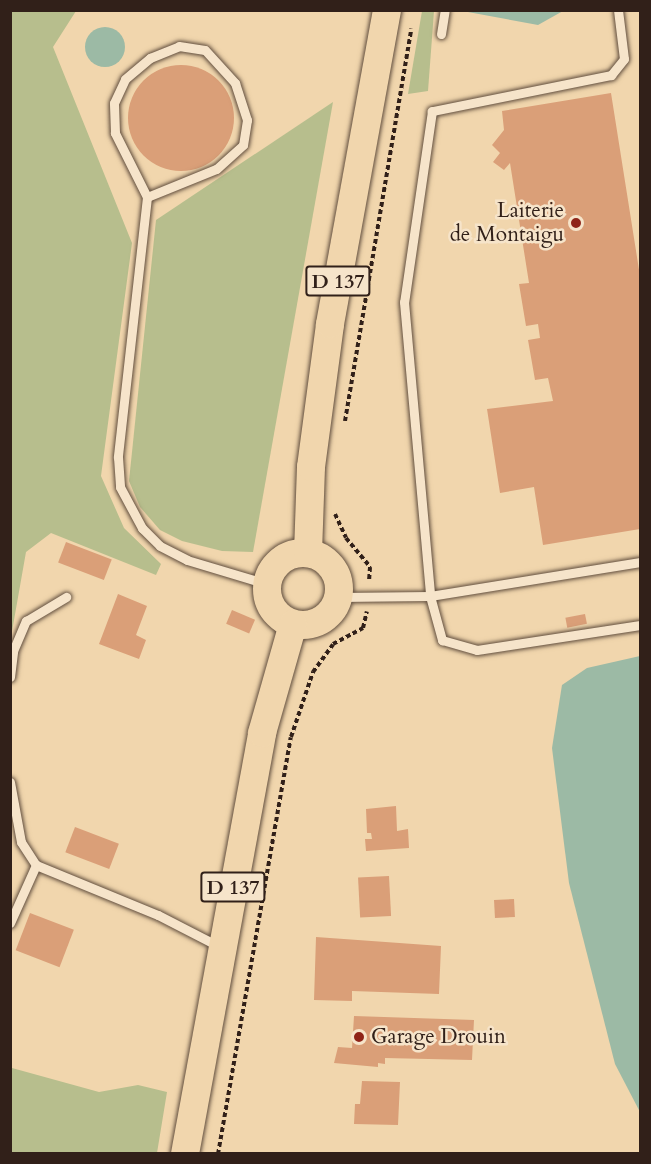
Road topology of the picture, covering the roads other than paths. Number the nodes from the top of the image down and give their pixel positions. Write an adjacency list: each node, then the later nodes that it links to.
1 (387, 10): 6 (main road, D 137)
2 (445, 10): 4 (lane)
3 (618, 10): 9 (lane)
4 (441, 33)
5 (147, 197): 5 (lane); 8 (lane)
6 (308, 553): 8 (main road); 11 (main road)
7 (640, 562): 9 (lane)
8 (267, 584): 12 (main road)
9 (430, 596): 11 (lane); 13 (lane)
10 (66, 597): 14 (lane)
11 (339, 597): 12 (main road)
12 (293, 624): 19 (main road, D 137)
13 (640, 625)
14 (10, 677)
15 (10, 782): 16 (lane)
16 (36, 865): 17 (lane); 19 (lane)
17 (14, 906): 18 (lane)
18 (10, 922)
19 (222, 948): 20 (main road, D 137)
20 (186, 1154)

